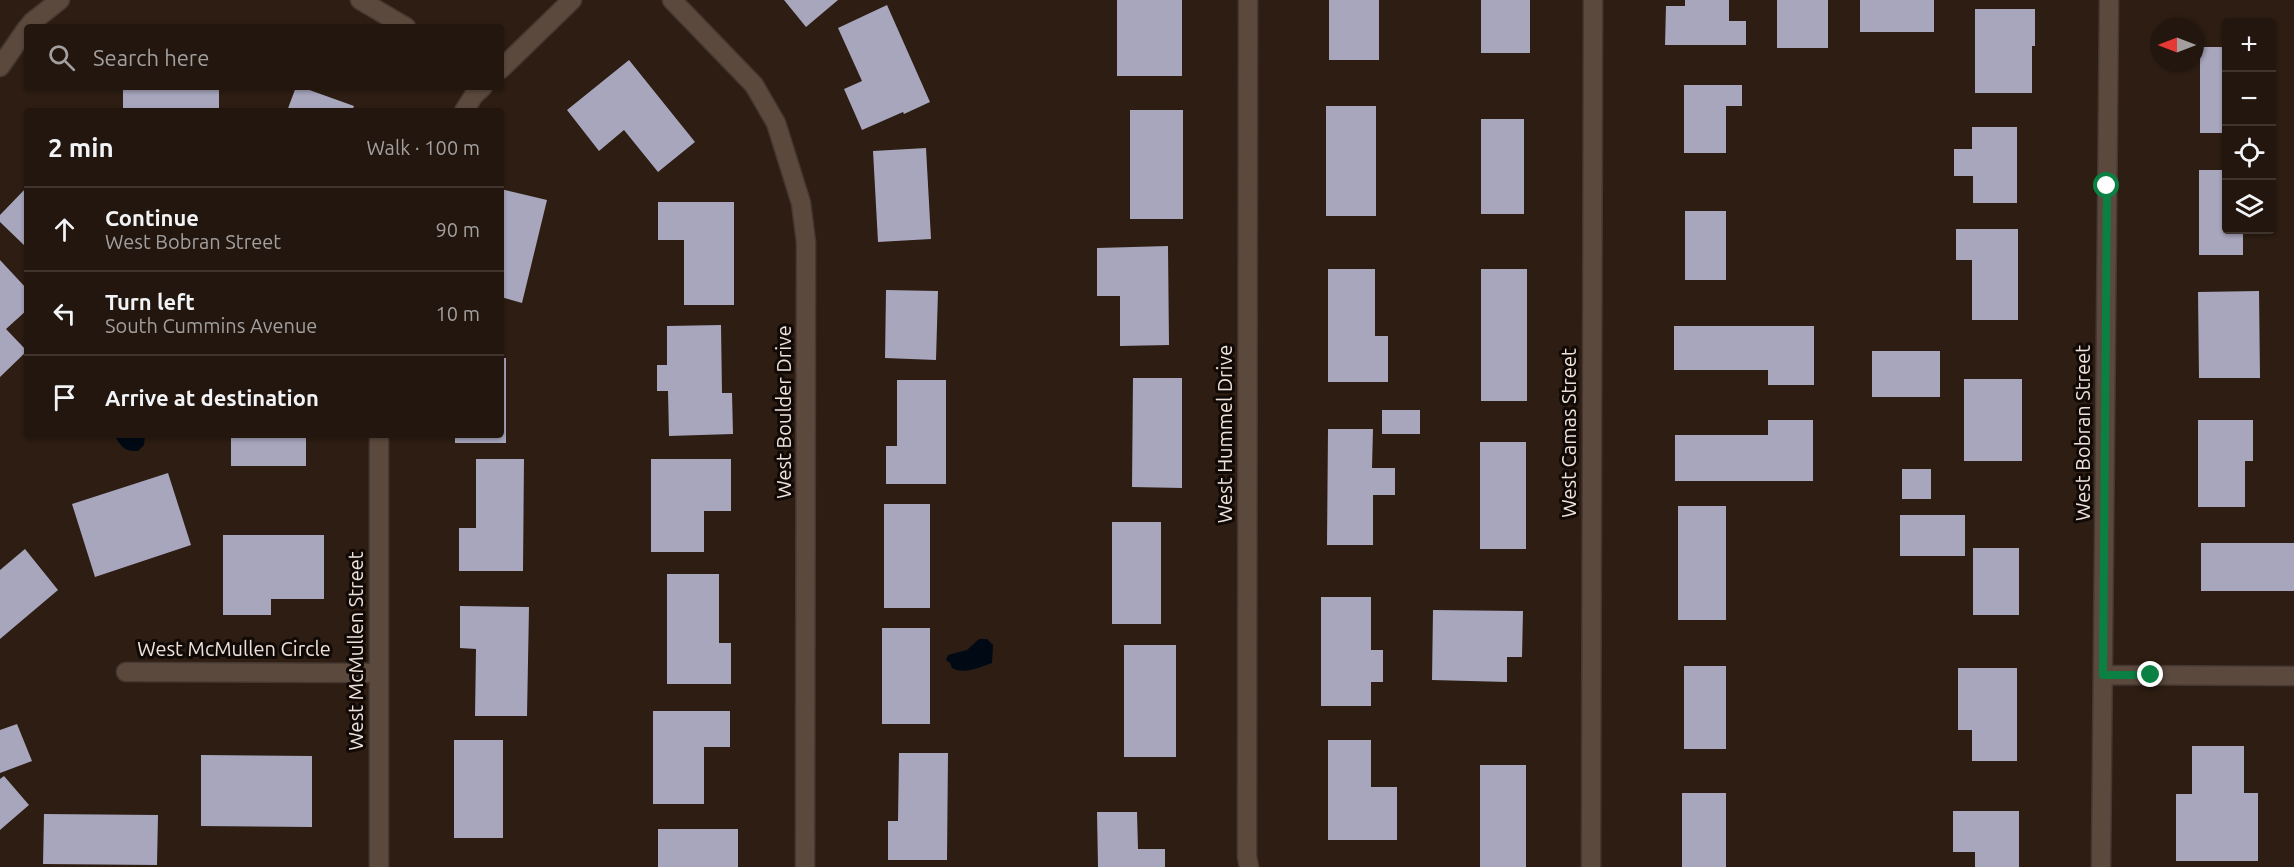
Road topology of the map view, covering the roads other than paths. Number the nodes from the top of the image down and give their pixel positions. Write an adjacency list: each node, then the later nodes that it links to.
1 (60, 0): 8 (street)
2 (360, 0): 9 (street)
3 (572, 0): 11 (street)
4 (672, 0): 21 (street, West Boulder Drive)
5 (1248, 0): 22 (street, West Hummel Drive)
6 (1593, 0): 23 (street, West Camas Street)
7 (2109, 0): 18 (street, West Bobran Street)
8 (30, 24)
9 (401, 24)
10 (24, 34): 12 (street)
11 (504, 66)
12 (0, 67)
13 (474, 90): 14 (street)
14 (465, 108)
15 (379, 438): 17 (street, West McMullen Street)
16 (126, 672): 17 (street, West McMullen Circle)
17 (379, 673): 20 (street, West McMullen Street)
18 (2103, 675): 19 (street); 24 (street, West Bobran Street)
19 (2294, 676)
20 (379, 867)
21 (805, 867)
22 (1249, 867)
23 (1591, 867)
24 (2102, 867)

